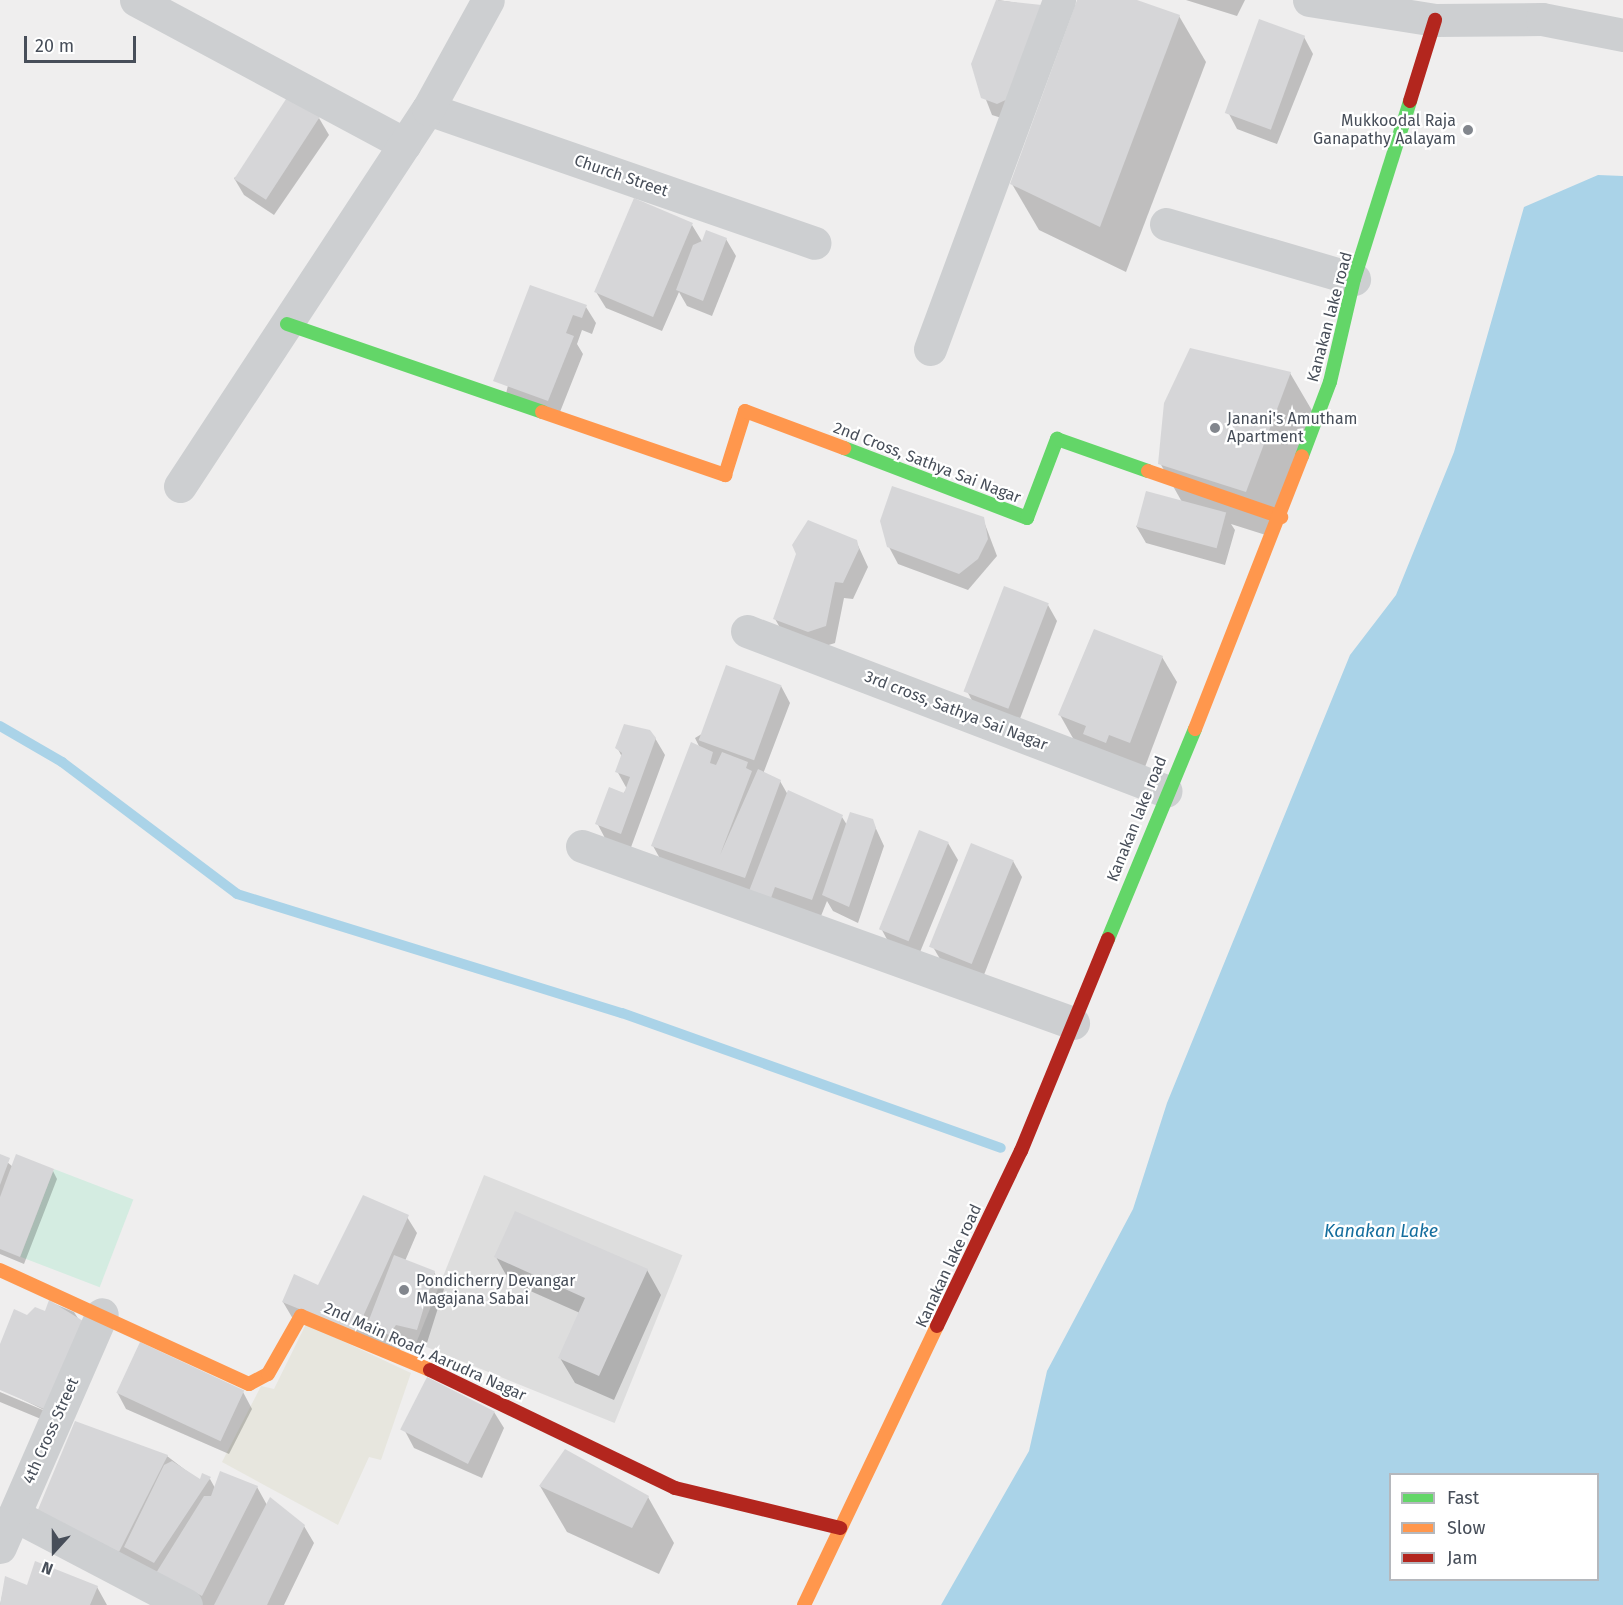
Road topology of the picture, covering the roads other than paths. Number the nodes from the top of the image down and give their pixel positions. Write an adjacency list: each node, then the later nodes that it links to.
1 (136, 0): 8 (street)
2 (488, 0): 7 (street)
3 (1059, 0): 13 (street)
4 (1309, 0): 5 (street)
5 (1435, 20): 6 (street); 11 (street, Kanakan lake road)
6 (1623, 35)
7 (428, 109): 8 (street); 10 (street, Church Street)
8 (405, 144): 12 (street)
9 (1166, 224): 11 (street)
10 (814, 243)
11 (1354, 279): 15 (street, Kanakan lake road)
12 (287, 324): 14 (street); 15 (street, 2nd Cross, Sathya Sai Nagar)
13 (930, 349)
14 (180, 486)
15 (1281, 517): 17 (street, Kanakan lake road)
16 (747, 631): 17 (street, 3rd cross, Sathya Sai Nagar)
17 (1165, 791): 19 (street, Kanakan lake road)
18 (582, 846): 19 (street)
19 (1073, 1023): 23 (street, Kanakan lake road)
20 (0, 1270): 21 (street, 2nd Main Road, Aarudra Nagar)
21 (102, 1314): 22 (street, 4th Cross Street); 23 (street, 2nd Main Road, Aarudra Nagar)
22 (14, 1515): 24 (street, 4th Cross Street); 25 (street)
23 (840, 1528): 26 (street, Kanakan lake road)
24 (0, 1547)
25 (186, 1605)
26 (804, 1605)

